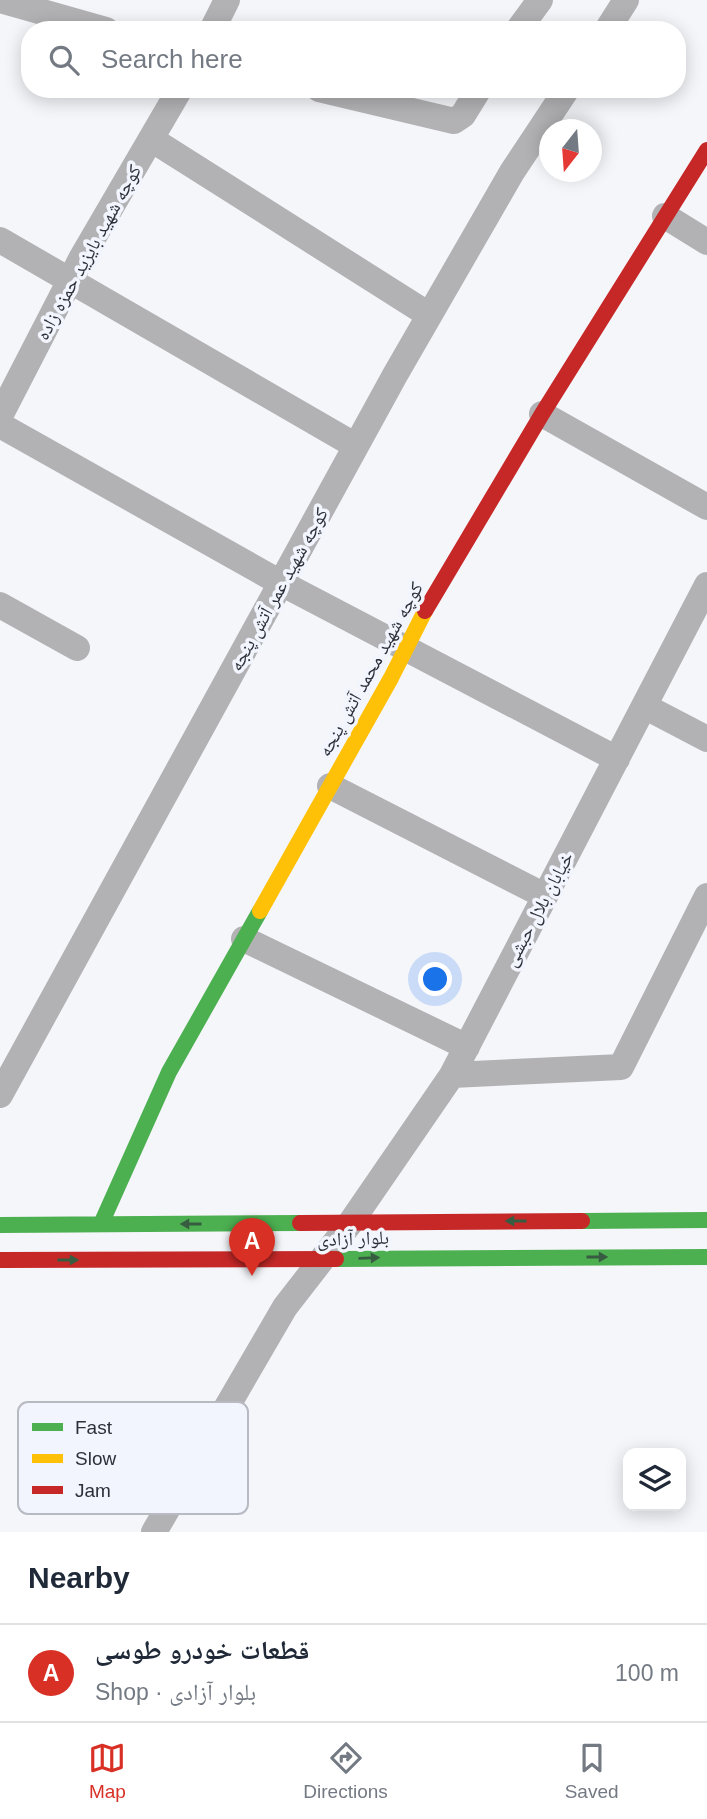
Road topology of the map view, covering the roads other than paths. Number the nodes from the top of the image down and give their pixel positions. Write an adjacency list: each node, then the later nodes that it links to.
1 (0, 0): 5 (street)
2 (226, 0): 6 (street)
3 (540, 0): 7 (street)
4 (626, 0): 8 (street)
5 (74, 21)
6 (216, 21)
7 (525, 21)
8 (613, 21)
9 (175, 98): 13 (street, کوچه شهید بایزید حمزه زاده)
10 (357, 98): 11 (street)
11 (473, 98)
12 (561, 98): 19 (street, کوچه شهید عمر آتش پنجه)
13 (151, 139): 18 (street, کوچه شهید بایزید حمزه زاده); 19 (street)
14 (707, 150): 15 (main road, کوچه شهید محمد آتش پنجه)
15 (665, 216): 17 (street); 20 (main road, کوچه شهید محمد آتش پنجه)
16 (0, 240): 18 (street)
17 (707, 242)
18 (71, 279): 21 (street, کوچه شهید بایزید حمزه زاده); 23 (street)
19 (429, 315): 23 (street, کوچه شهید عمر آتش پنجه)
20 (542, 414): 24 (street); 28 (main road, کوچه شهید محمد آتش پنجه)
21 (0, 416)
22 (0, 425): 25 (street)
23 (356, 446): 25 (street, کوچه شهید عمر آتش پنجه)
24 (707, 507)
25 (281, 583): 28 (street); 39 (street, کوچه شهید عمر آتش پنجه)
26 (707, 586): 30 (street, خیابان بلال حبشی)
27 (0, 605): 29 (street)
28 (406, 646): 32 (street); 33 (main road, کوچه شهید محمد آتش پنجه)
29 (77, 648)
30 (644, 706): 31 (street); 32 (street, خیابان بلال حبشی)
31 (707, 739)
32 (617, 759): 34 (street, خیابان بلال حبشی)
33 (330, 786): 34 (street); 36 (main road, کوچه شهید محمد آتش پنجه)
34 (545, 896): 37 (street, خیابان بلال حبشی)
35 (707, 896): 38 (street)
36 (244, 939): 37 (street); 42 (main road, کوچه شهید محمد آتش پنجه)
37 (467, 1047): 38 (street, خیابان بلال حبشی)
38 (452, 1075): 41 (street, خیابان بلال حبشی)
39 (0, 1095)
40 (707, 1220): 41 (main road, بلوار آزادی, one-way to 41)
41 (351, 1222): 42 (main road, بلوار آزادی, one-way to 42); 46 (street, خیابان بلال حبشی)
42 (101, 1224): 43 (main road, بلوار آزادی)
43 (0, 1225)
44 (707, 1257): 46 (main road, بلوار آزادی, one-way to 44)
45 (0, 1260): 46 (main road, بلوار آزادی, one-way to 46)
46 (323, 1260): 47 (street, خیابان بلال حبشی)
47 (230, 1402)
48 (164, 1514): 49 (street, خیابان بلال حبشی)
49 (154, 1532)

